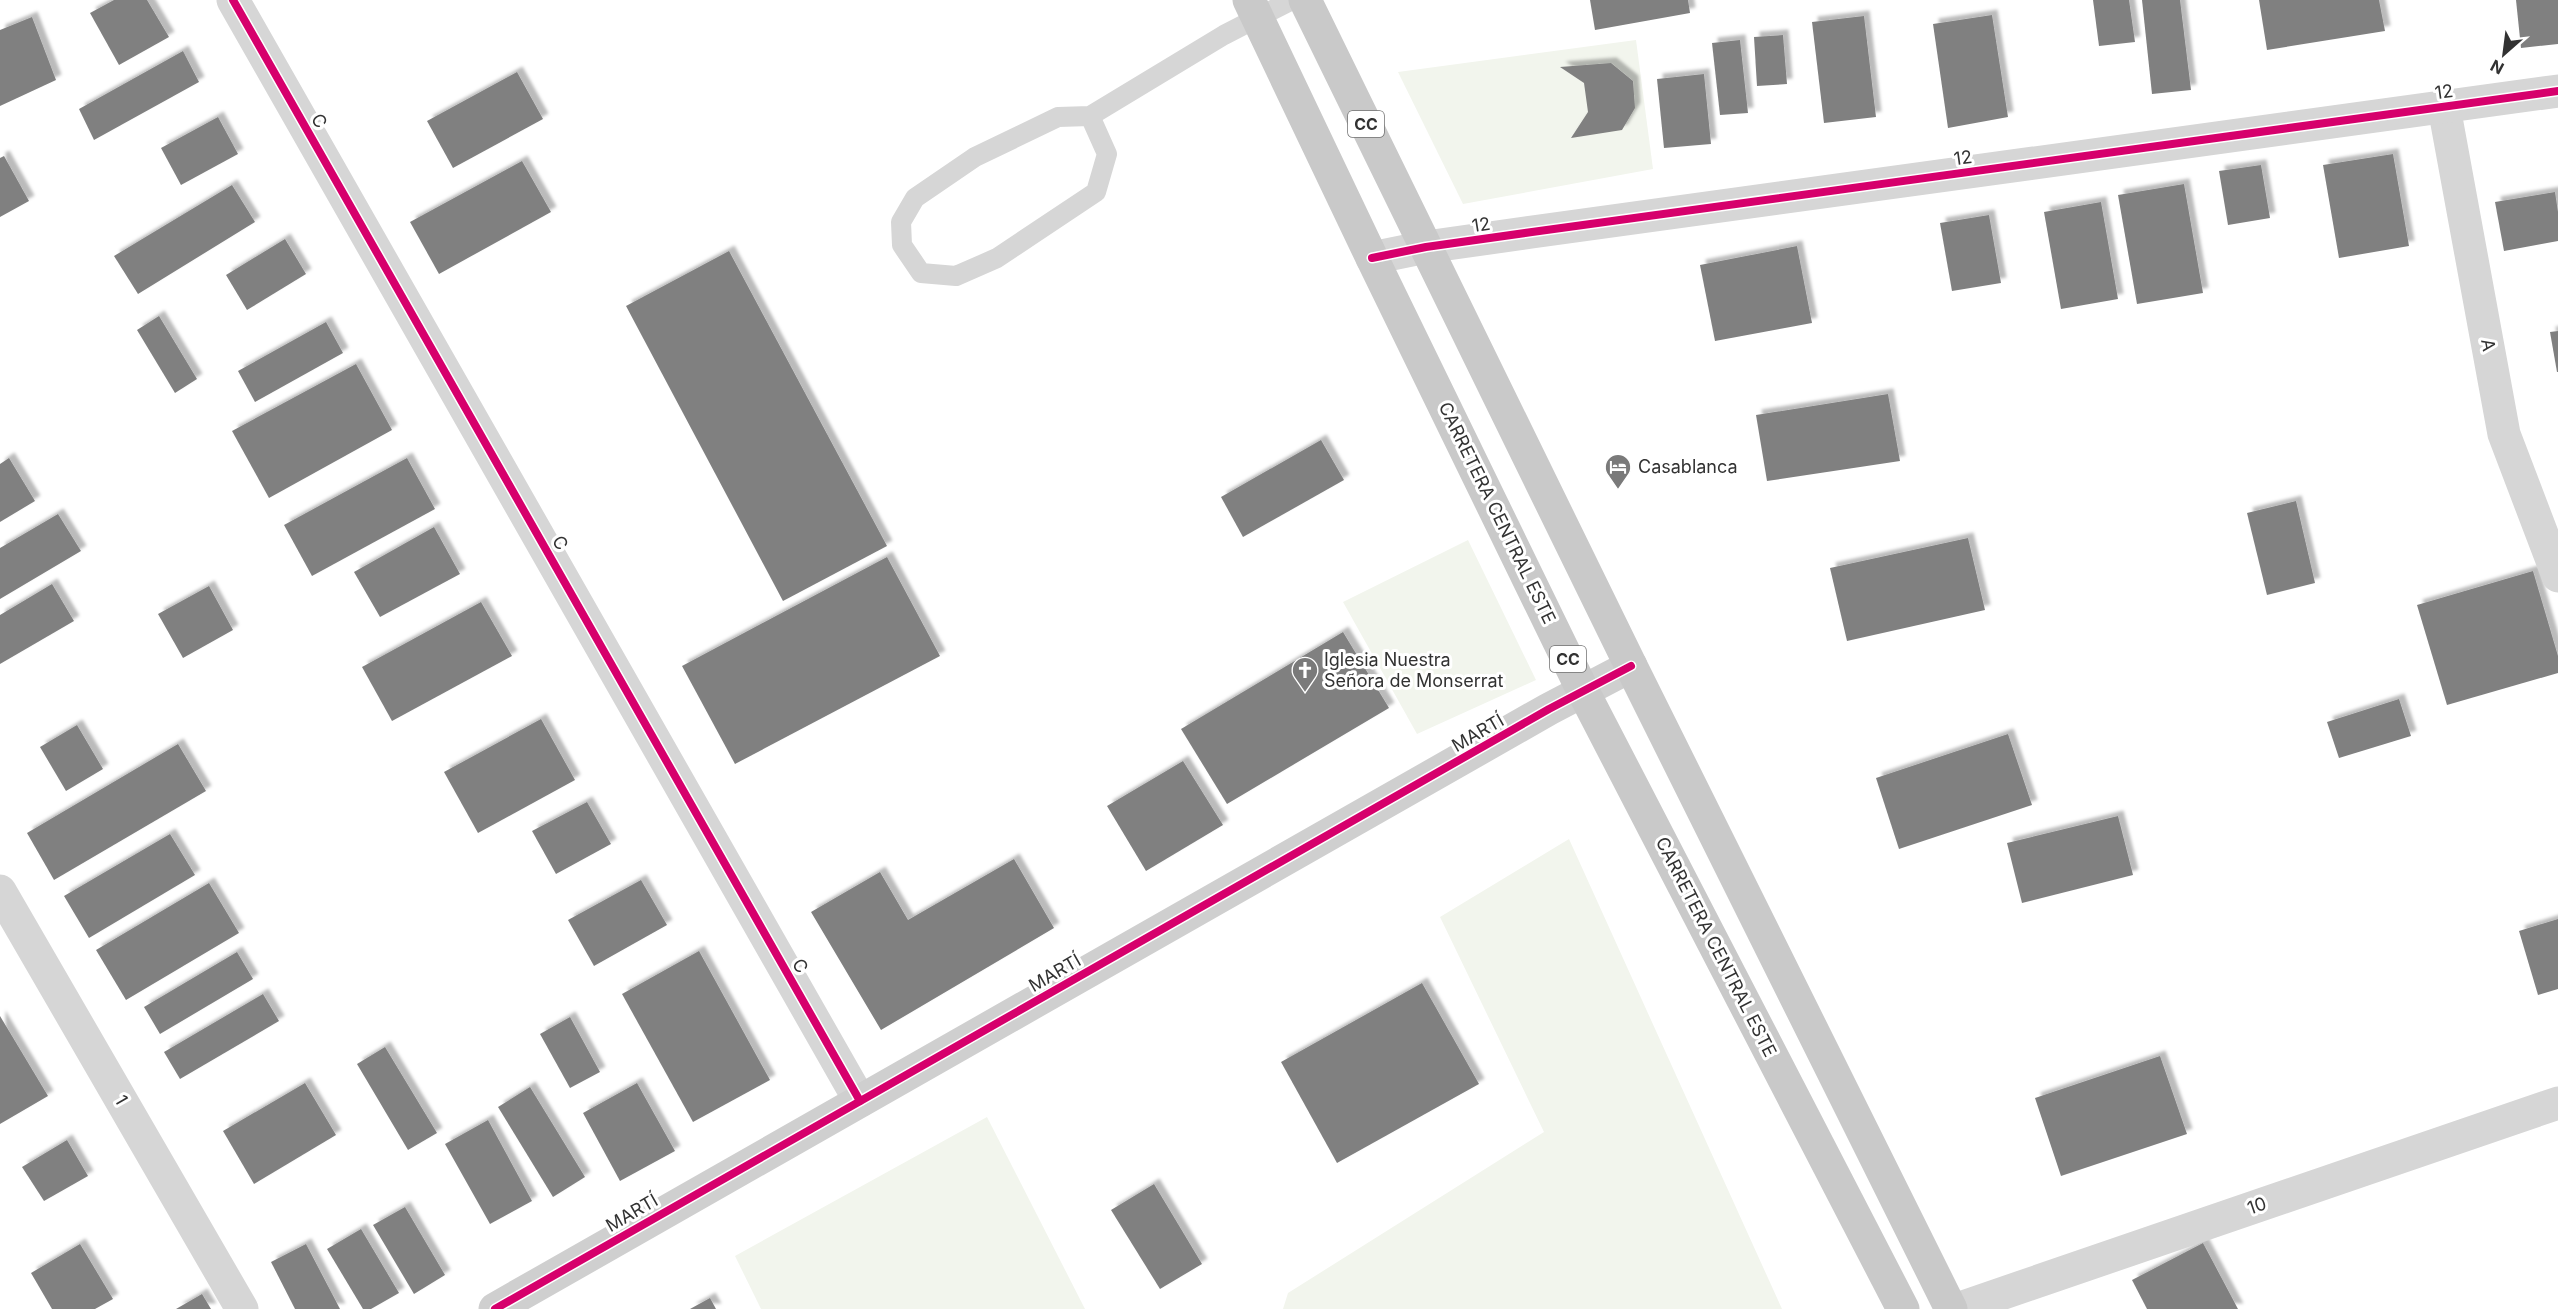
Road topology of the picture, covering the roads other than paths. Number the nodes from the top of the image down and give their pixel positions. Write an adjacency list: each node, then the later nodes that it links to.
1 (233, 0): 14 (street, C)
2 (1292, 0): 4 (lane)
3 (1305, 0): 8 (main road, CC)
4 (1254, 9): 7 (lane); 9 (main road, CARRETERA CENTRAL ESTE / CC)
5 (2558, 91): 6 (street, 12)
6 (2444, 107): 8 (street, 12); 10 (street, A)
7 (1090, 116): 7 (lane)
8 (1426, 247): 9 (street, 12); 11 (main road, CC)
9 (1372, 258): 12 (main road, CARRETERA CENTRAL ESTE / CC)
10 (2558, 576)
11 (1631, 666): 12 (street, MARTÍ); 19 (main road, CC)
12 (1584, 691): 14 (street, MARTÍ); 18 (main road, CARRETERA CENTRAL ESTE / CC)
13 (0, 891): 16 (street, 1)
14 (860, 1101): 17 (street, MARTÍ)
15 (2558, 1103): 20 (street, 10)
16 (242, 1309)
17 (495, 1309)
18 (1903, 1309)
19 (1951, 1309)
20 (1957, 1309)

